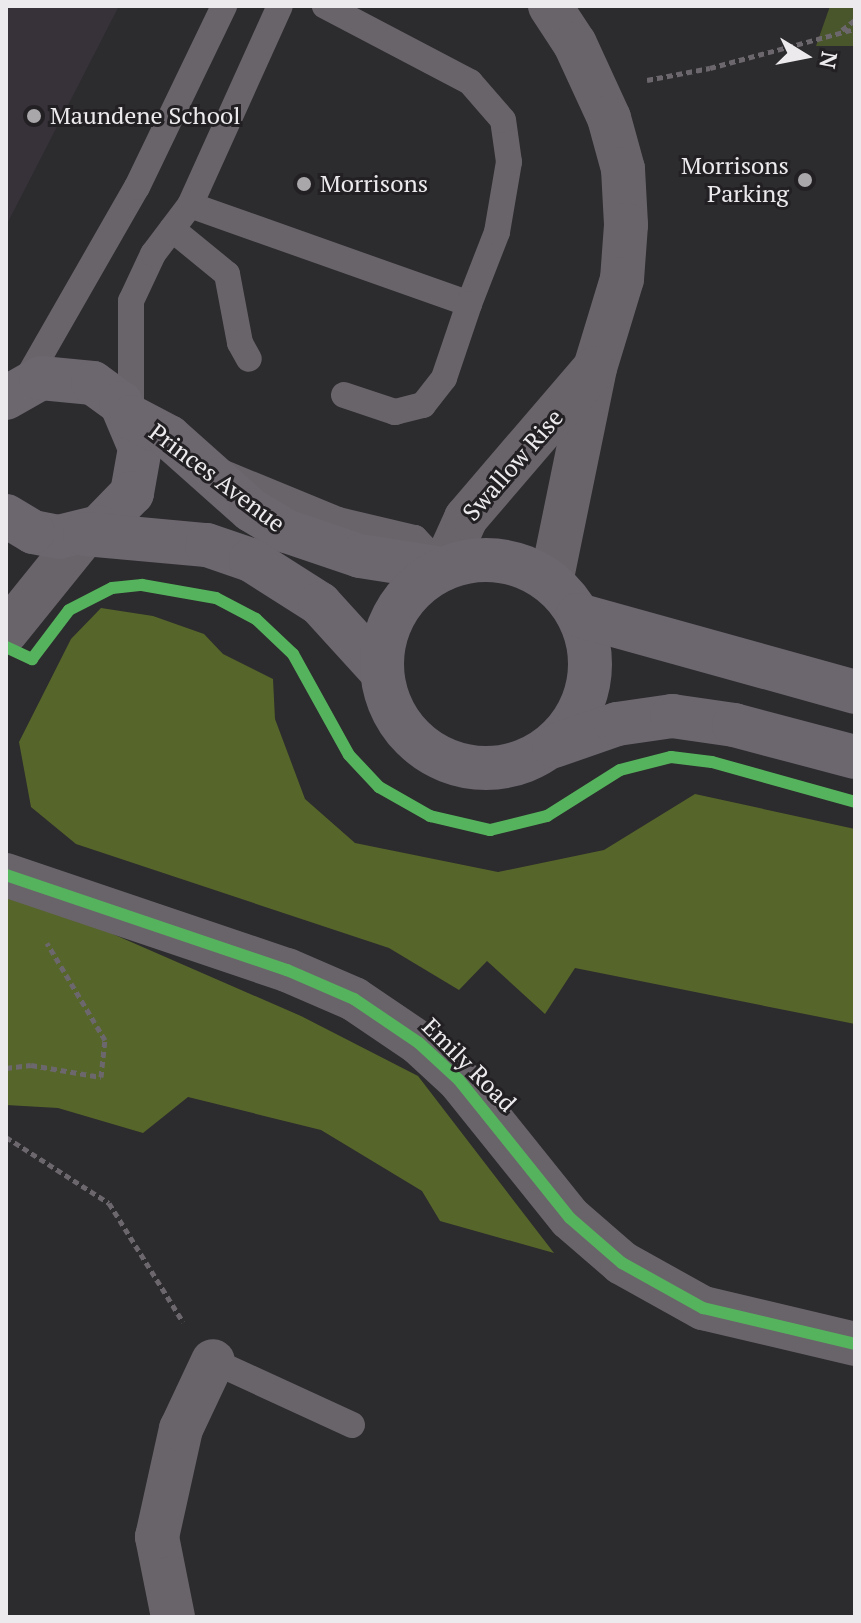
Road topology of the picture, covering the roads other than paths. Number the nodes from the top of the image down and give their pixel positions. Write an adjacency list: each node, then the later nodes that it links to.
1 (224, 6): 10 (lane)
2 (280, 6): 5 (lane)
3 (325, 6): 7 (lane)
4 (550, 6): 9 (street, Swallow Rise)
5 (190, 205): 6 (lane); 7 (lane)
6 (172, 229): 8 (lane); 12 (lane)
7 (469, 304): 11 (lane)
8 (249, 359)
9 (595, 368): 15 (street, Swallow Rise); 16 (street, Swallow Rise)
10 (12, 392): 12 (street, Princes Avenue)
11 (344, 395)
12 (131, 417): 14 (street, Princes Avenue); 15 (street, Princes Avenue)
13 (7, 518): 14 (street, Princes Avenue)
14 (85, 534): 17 (street); 18 (street, Princes Avenue)
15 (443, 569): 16 (street, Princes Avenue); 18 (street, Princes Avenue)
16 (564, 598): 19 (street, Princes Avenue); 20 (street)
17 (6, 632)
18 (381, 671): 20 (street, Princes Avenue)
19 (855, 692)
20 (554, 746): 21 (street, Princes Avenue)
21 (855, 757)
22 (18, 879): 23 (street, Emily Road)
23 (855, 1344)
24 (213, 1361): 25 (lane); 26 (street)
25 (352, 1425)
26 (173, 1617)

